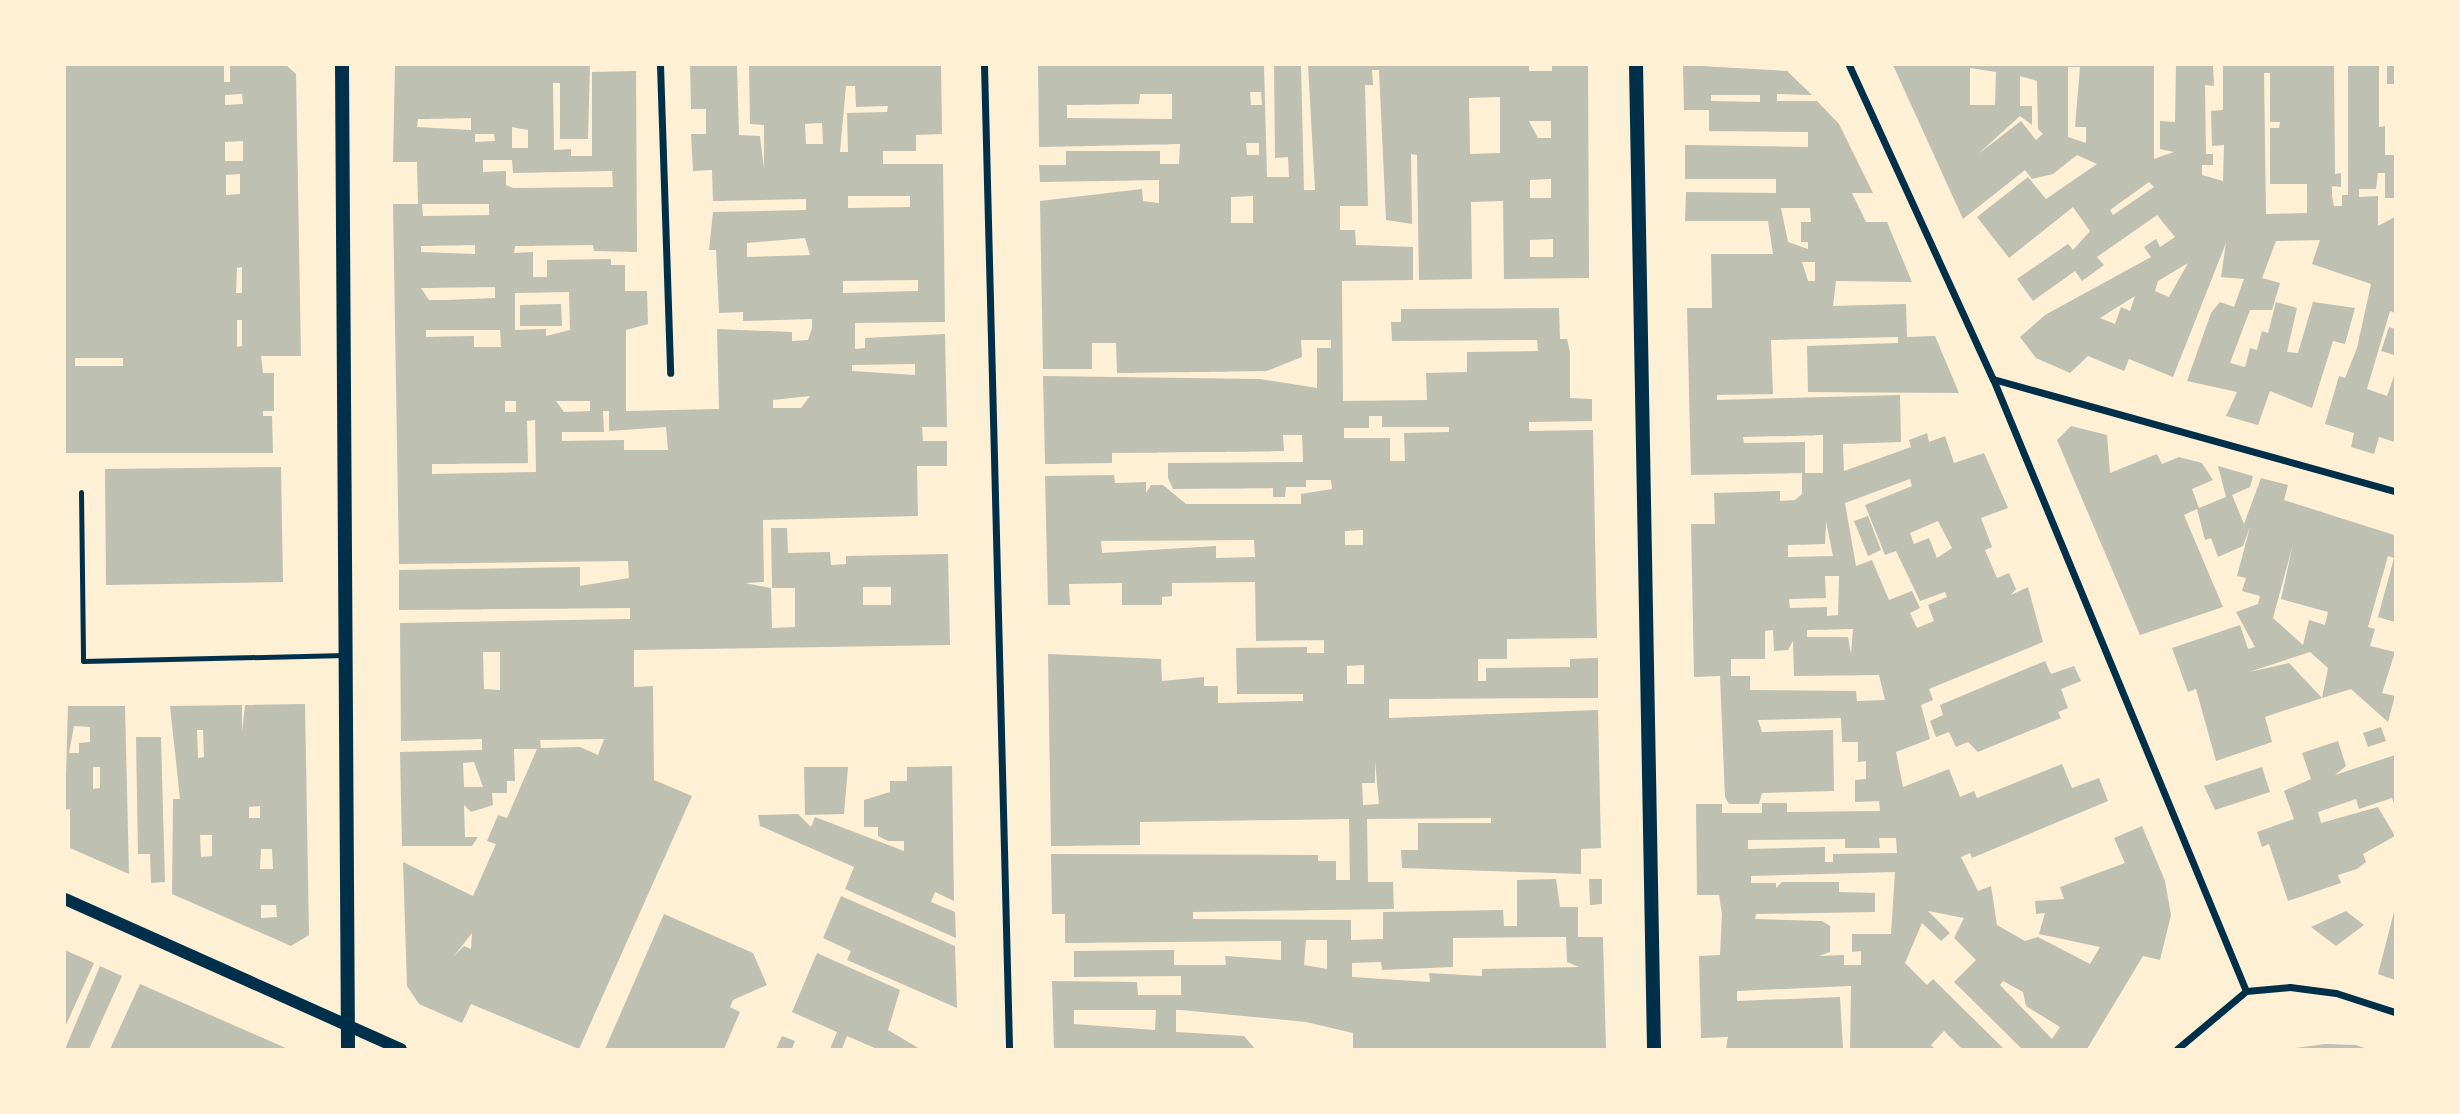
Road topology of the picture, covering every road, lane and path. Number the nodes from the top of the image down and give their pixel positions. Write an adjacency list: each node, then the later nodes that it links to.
1 (342, 65): 10 (main road)
2 (660, 65): 6 (street)
3 (984, 65): 17 (street)
4 (1636, 65): 18 (main road)
5 (1849, 65): 7 (street)
6 (670, 373)
7 (1993, 379): 8 (street); 12 (street)
8 (2395, 491)
9 (81, 492): 10 (lane)
10 (346, 655): 14 (main road)
11 (65, 899): 14 (street)
12 (2246, 991): 13 (street); 19 (street)
13 (2395, 1012)
14 (349, 1026): 15 (main road); 16 (street)
15 (348, 1049)
16 (401, 1049)
17 (1009, 1049)
18 (1654, 1049)
19 (2177, 1049)

